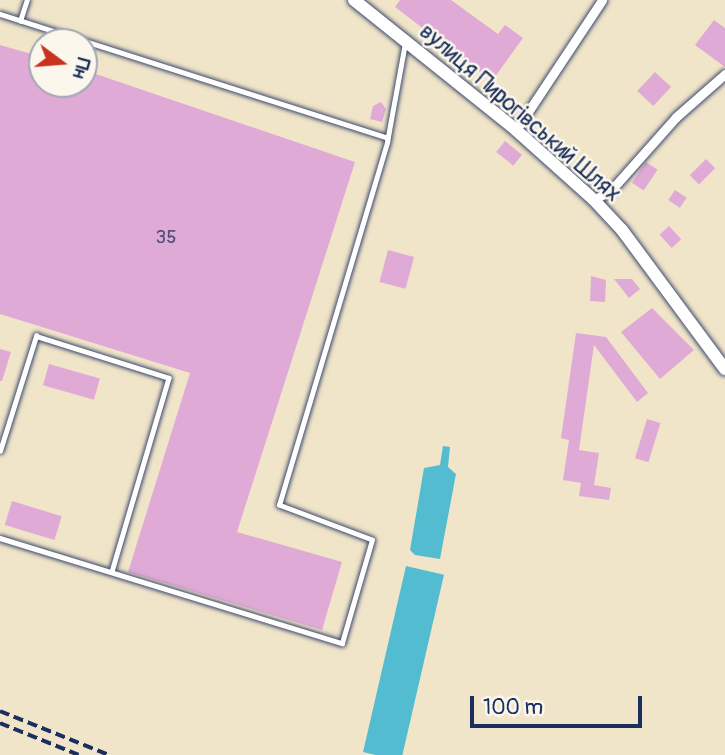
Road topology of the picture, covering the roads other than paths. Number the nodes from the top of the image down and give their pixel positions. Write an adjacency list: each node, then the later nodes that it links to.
1 (27, 0): 5 (lane)
2 (354, 0): 6 (street, вулиця Пирогівський Шлях)
3 (602, 0): 8 (street)
4 (0, 14): 5 (lane)
5 (20, 21): 9 (lane)
6 (406, 42): 8 (street, вулиця Пирогівський Шлях); 9 (lane)
7 (725, 74): 10 (street)
8 (516, 130): 10 (street, вулиця Пирогівський Шлях)
9 (388, 138): 14 (lane)
10 (594, 200): 11 (street, вулиця Пирогівський Шлях)
11 (725, 369)
12 (0, 450): 14 (lane)
13 (0, 538): 14 (lane)
14 (112, 572)

